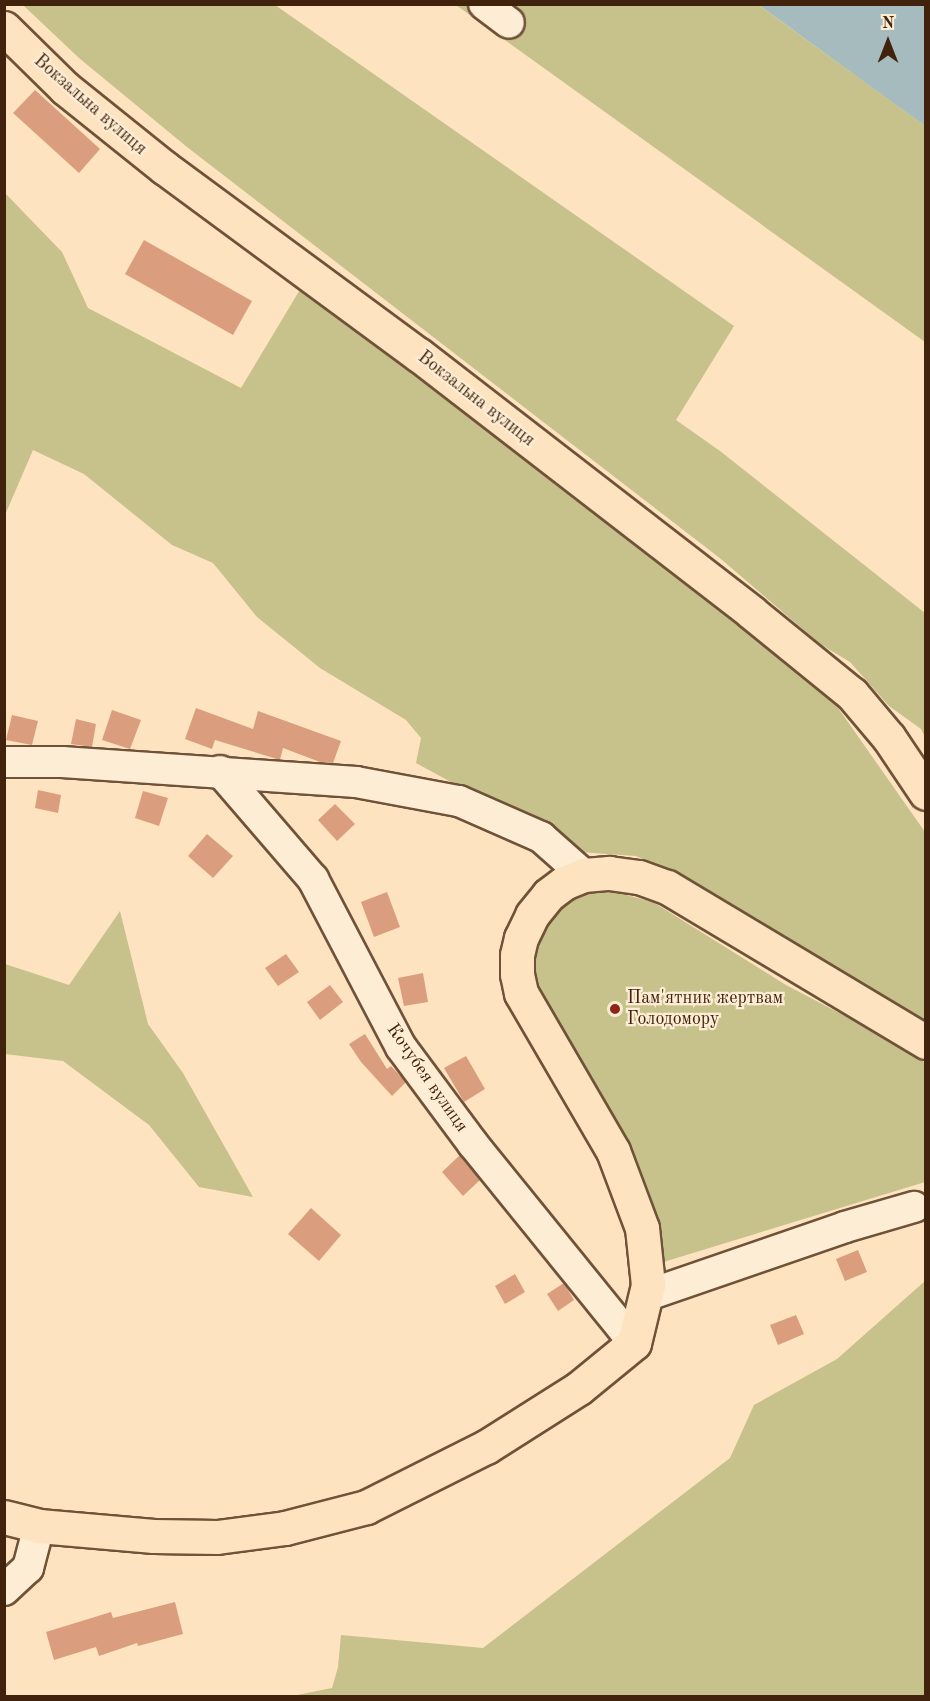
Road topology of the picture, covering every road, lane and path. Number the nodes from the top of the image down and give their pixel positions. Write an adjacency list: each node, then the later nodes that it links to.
1 (484, 4): 2 (street)
2 (508, 22)
3 (4, 28): 6 (main road, Вокзальна вулиця)
4 (4, 762): 5 (street)
5 (220, 771): 7 (street); 11 (street, Кочубея вулиця)
6 (926, 793)
7 (584, 875): 8 (main road); 10 (main road)
8 (926, 1042)
9 (914, 1207): 10 (street)
10 (645, 1296): 11 (main road)
11 (634, 1343): 13 (main road)
12 (4, 1517): 13 (main road)
13 (39, 1526): 14 (street)
14 (4, 1590)

